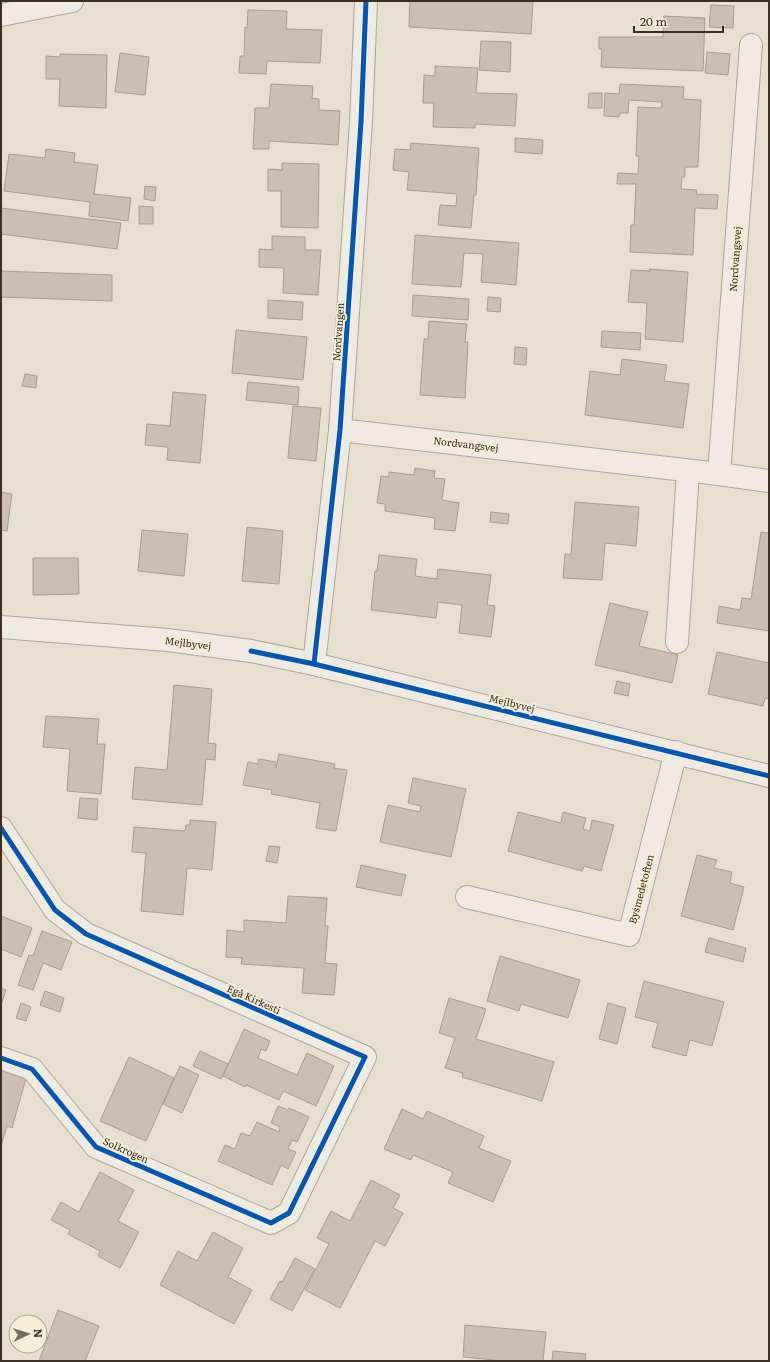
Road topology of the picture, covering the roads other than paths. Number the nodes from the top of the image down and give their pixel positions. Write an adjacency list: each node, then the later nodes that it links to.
1 (72, 1): 3 (street)
2 (366, 1): 5 (street, Nordvangen)
3 (1, 15)
4 (751, 45): 7 (street, Nordvangsvej)
5 (340, 430): 6 (street, Nordvangsvej); 11 (street, Nordvangen)
6 (688, 471): 7 (street, Nordvangsvej); 10 (street)
7 (720, 474): 8 (street, Nordvangsvej)
8 (769, 481)
9 (1, 627): 11 (street, Mejlbyvej)
10 (677, 642)
11 (314, 664): 12 (street, Mejlbyvej)
12 (676, 752): 13 (street, Mejlbyvej); 15 (street, Bysmedetoften)
13 (769, 776)
14 (1, 828): 17 (street, Egå Kirkesti)
15 (467, 897)
16 (1, 1058): 17 (street, Solkrogen)
17 (271, 1223)

